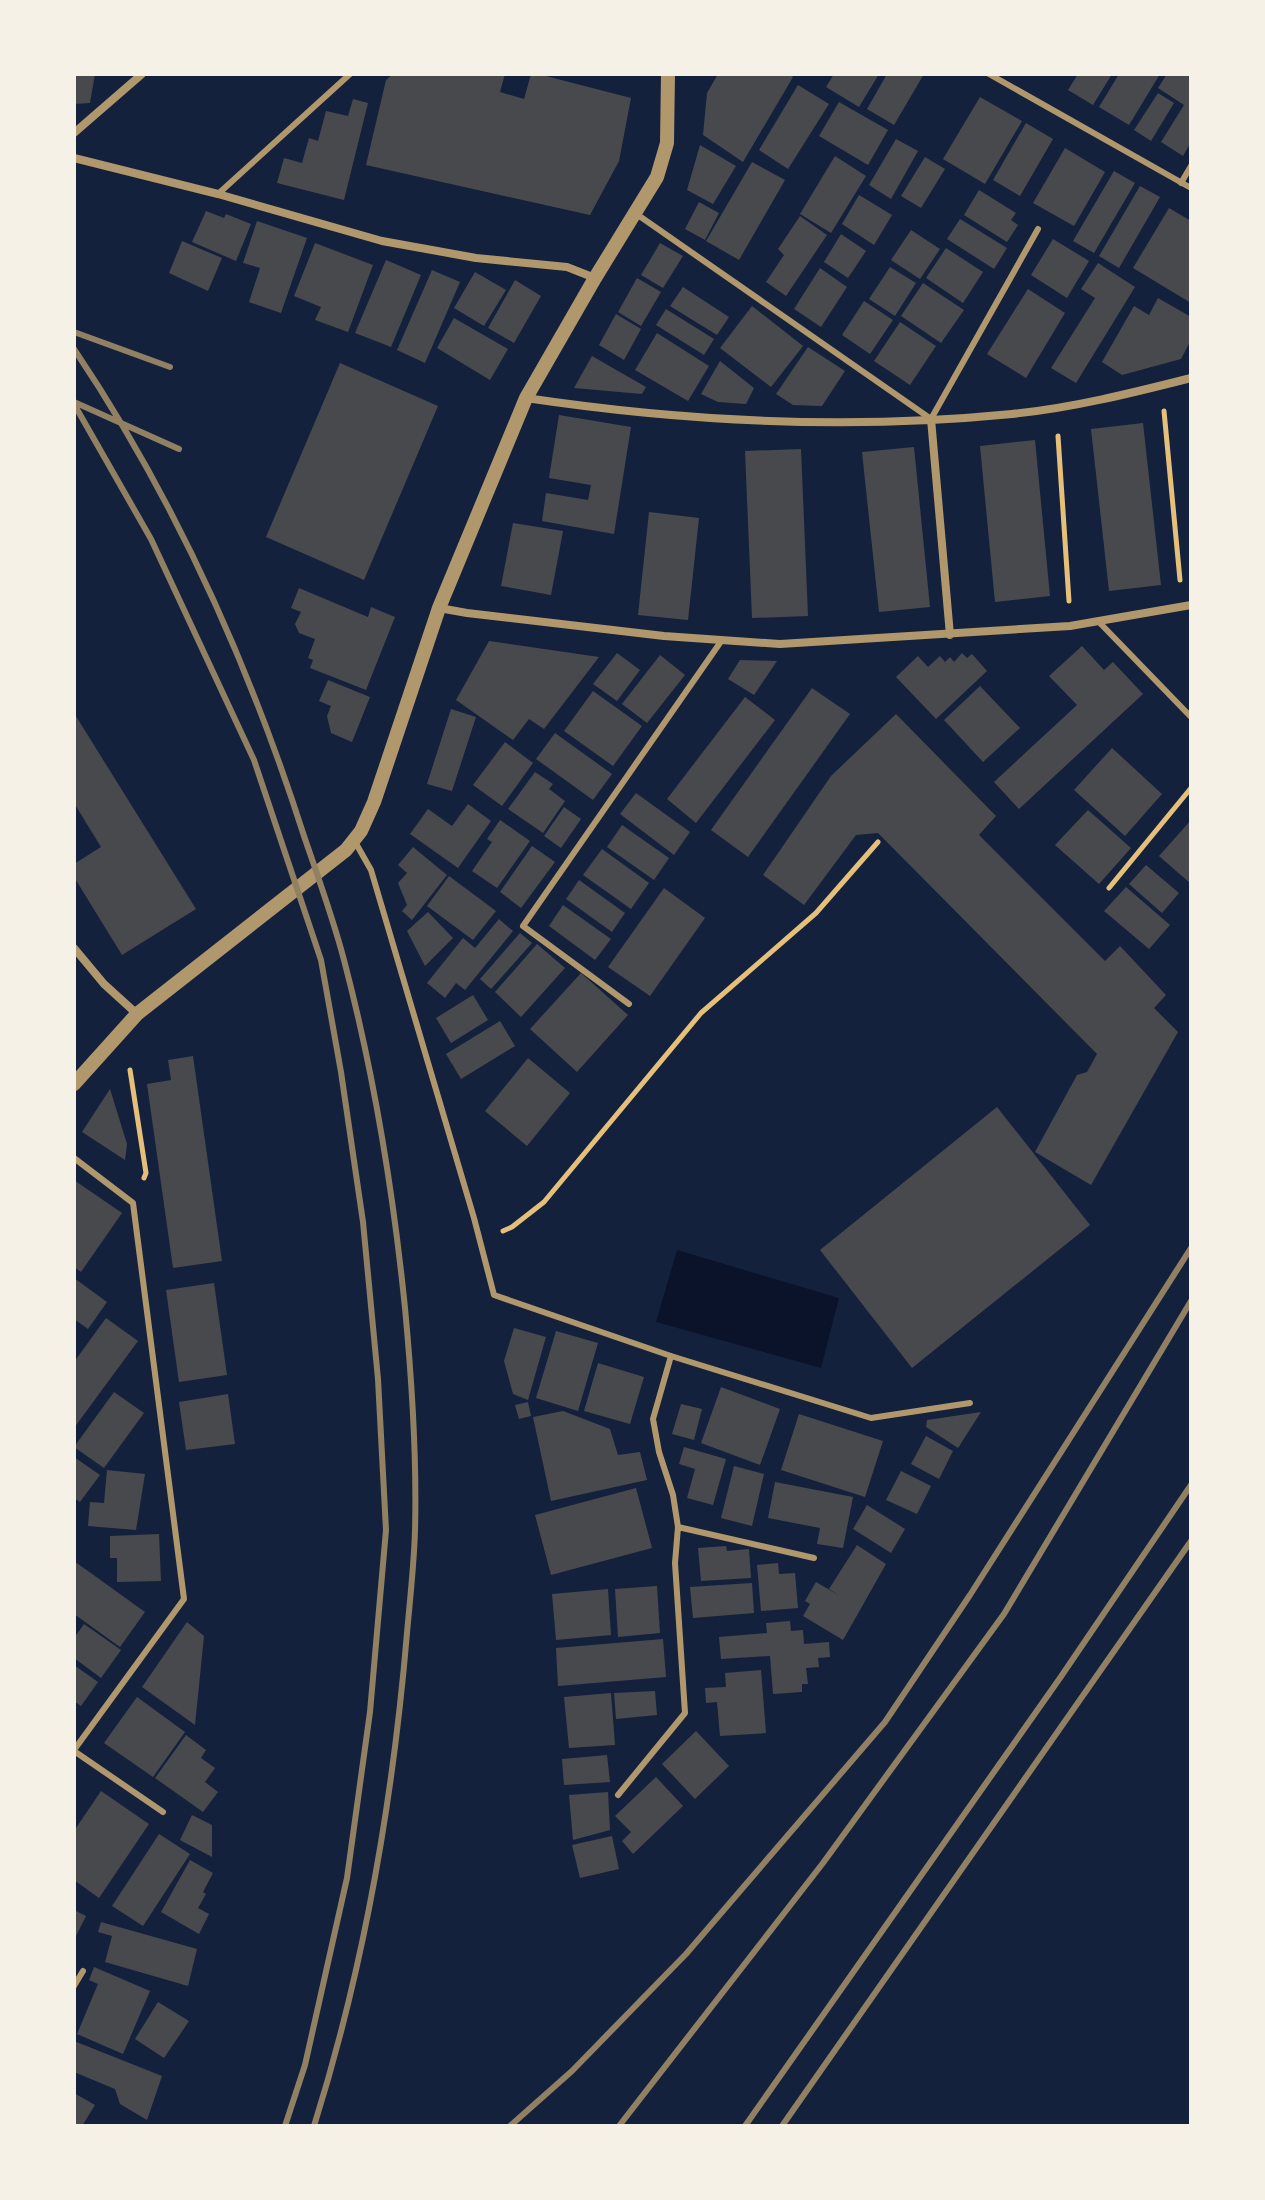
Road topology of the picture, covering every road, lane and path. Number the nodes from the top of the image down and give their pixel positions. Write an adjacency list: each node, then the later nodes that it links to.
1 (142, 74): 5 (street)
2 (350, 74): 10 (lane)
3 (668, 74): 11 (street)
4 (989, 74): 8 (lane)
5 (74, 133)
6 (74, 158): 10 (street)
7 (1191, 166): 8 (lane)
8 (1181, 183): 9 (lane)
9 (1191, 188)
10 (218, 194): 13 (street)
11 (635, 213): 13 (street); 18 (lane)
12 (1038, 229): 18 (lane)
13 (595, 278): 16 (street)
14 (1191, 378): 15 (street)
15 (1161, 386): 17 (street); 19 (path)
16 (526, 398): 18 (street); 20 (street)
17 (1057, 407): 18 (street); 22 (path)
18 (931, 419): 23 (street)
19 (1186, 606): 21 (street)
20 (439, 608): 24 (street); 28 (street)
21 (1098, 621): 22 (street); 25 (lane)
22 (1070, 626): 23 (street)
23 (950, 635): 24 (street)
24 (722, 640): 31 (lane)
25 (1191, 717)
26 (1191, 788): 29 (path)
27 (878, 842): 37 (path)
28 (350, 845): 32 (street); 37 (lane)
29 (1109, 888)
30 (74, 948): 32 (street)
31 (629, 1004)
32 (137, 1014): 34 (street)
33 (130, 1069): 36 (path)
34 (74, 1084)
35 (74, 1158): 36 (lane)
36 (133, 1203): 42 (lane)
37 (480, 1240): 38 (lane)
38 (671, 1356): 39 (lane); 40 (lane)
39 (970, 1403)
40 (678, 1527): 41 (lane); 43 (lane)
41 (814, 1558)
42 (74, 1750): 44 (lane)
43 (618, 1795)
44 (163, 1812)
45 (83, 1971): 46 (lane)
46 (74, 1986)

